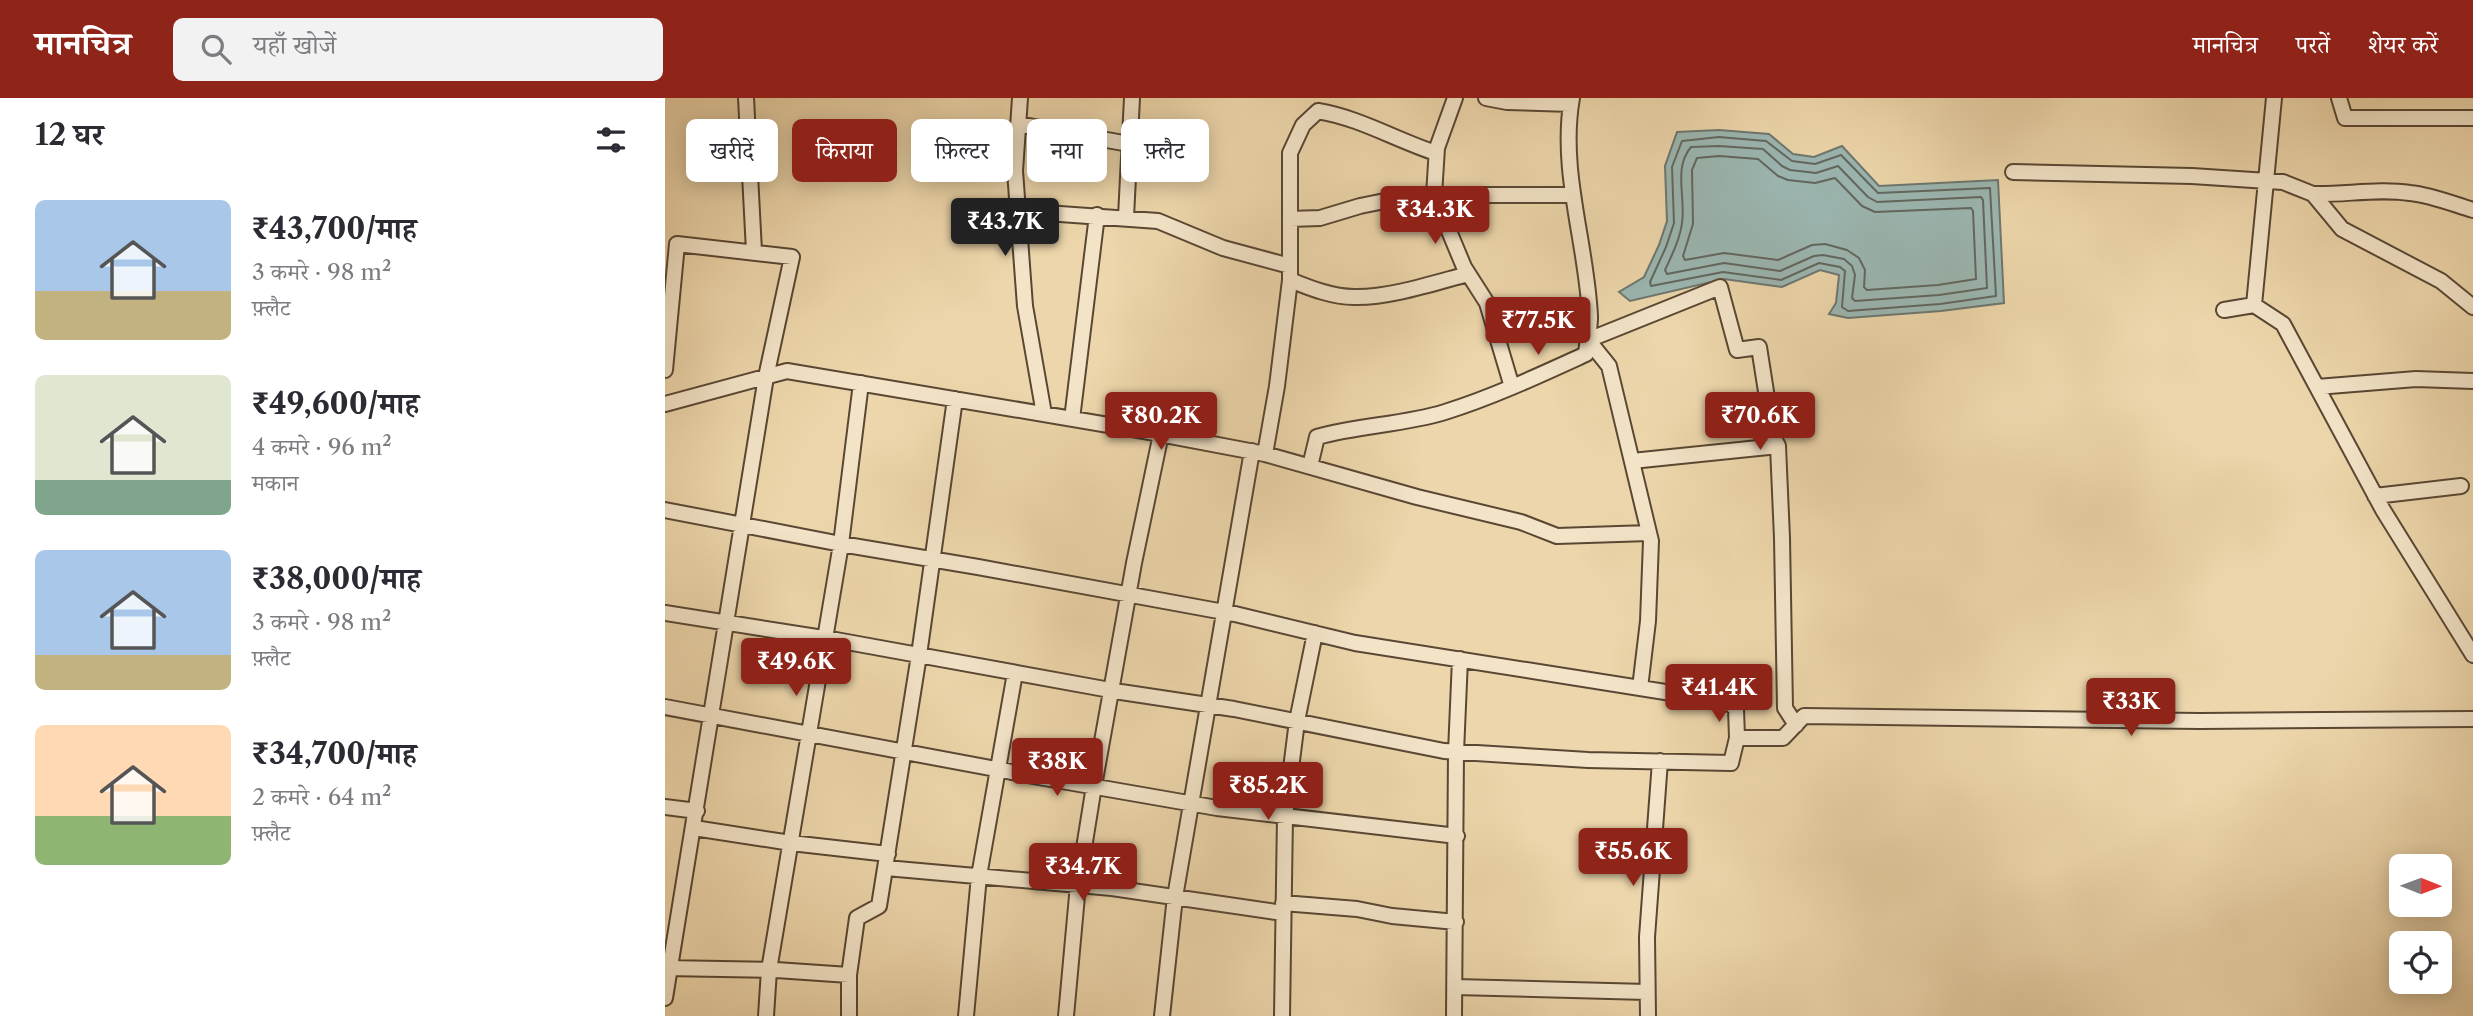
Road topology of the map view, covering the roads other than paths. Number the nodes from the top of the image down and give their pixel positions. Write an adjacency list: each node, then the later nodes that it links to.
1 (746, 98): 25 (street)
2 (1020, 98): 11 (street)
3 (1132, 98): 10 (street)
4 (1455, 98): 13 (street)
5 (1486, 98): 8 (street)
6 (2274, 98): 15 (street)
7 (2339, 98): 9 (street)
8 (1572, 101): 19 (street)
9 (2473, 118)
10 (1131, 119)
11 (1018, 124): 12 (street); 21 (street)
12 (1121, 143)
13 (1436, 153): 18 (street); 24 (street)
14 (2013, 172): 15 (street)
15 (2266, 180): 17 (street); 29 (street)
16 (1127, 182): 23 (street)
17 (2313, 194): 20 (street); 30 (street)
18 (1434, 195): 19 (street); 24 (street); 28 (street)
19 (1573, 195): 33 (street)
20 (2473, 210)
21 (1019, 211): 22 (street); 42 (street)
22 (1097, 215): 23 (street); 43 (street)
23 (1126, 217): 27 (street)
24 (1290, 219): 27 (street)
25 (754, 251): 26 (street); 35 (street)
26 (670, 254): 32 (street)
27 (1290, 273): 28 (street); 46 (street)
28 (1468, 274): 38 (street)
29 (2254, 305): 31 (street); 39 (street)
30 (2473, 307)
31 (2224, 310)
32 (667, 321): 34 (street)
33 (1588, 340): 38 (street); 45 (street); 47 (street)
34 (665, 370)
35 (765, 377): 37 (street); 41 (street); 52 (street)
36 (2473, 381): 39 (street)
37 (861, 383): 40 (street); 54 (street)
38 (1512, 387): 48 (street)
39 (2317, 387): 50 (street)
40 (955, 399): 42 (street); 55 (street)
41 (665, 404)
42 (1044, 414): 43 (street)
43 (1072, 419): 44 (street)
44 (1161, 434): 46 (street); 56 (street)
45 (1777, 446): 47 (street); 74 (street)
46 (1258, 453): 48 (street); 57 (street)
47 (1632, 461): 53 (street)
48 (1310, 466): 53 (street)
49 (2461, 486): 50 (street)
50 (2375, 496): 61 (street)
51 (665, 510): 52 (street)
52 (741, 525): 54 (street); 59 (street)
53 (1649, 533): 67 (street)
54 (841, 544): 55 (street); 62 (street)
55 (933, 559): 56 (street); 63 (street)
56 (1130, 595): 57 (street); 68 (street)
57 (1223, 612): 60 (street); 69 (street)
58 (665, 613): 59 (street)
59 (725, 622): 62 (street); 71 (street)
60 (1315, 633): 65 (street); 73 (street)
61 (2467, 636): 64 (street)
62 (825, 638): 63 (street); 75 (street)
63 (919, 655): 66 (street); 77 (street)
64 (2473, 655)
65 (1460, 659): 67 (street); 78 (street)
66 (1015, 673): 68 (street); 80 (street)
67 (1640, 688): 76 (street)
68 (1111, 690): 69 (street); 81 (street)
69 (1208, 705): 73 (street); 82 (street)
70 (665, 707): 71 (street)
71 (712, 716): 75 (street); 84 (street)
72 (2473, 719): 74 (street)
73 (1297, 721): 78 (street); 85 (street)
74 (1796, 725): 76 (street)
75 (807, 734): 77 (street); 88 (street)
76 (1737, 738): 79 (street)
77 (904, 752): 80 (street); 89 (street)
78 (1456, 752): 79 (street); 87 (street)
79 (1660, 761): 99 (street)
80 (997, 769): 81 (street); 90 (street)
81 (1094, 786): 82 (street); 91 (street)
82 (1191, 803): 85 (street); 92 (street)
83 (665, 807): 84 (street)
84 (697, 811): 86 (street)
85 (1285, 816): 87 (street); 93 (street)
86 (694, 828): 88 (street); 95 (street)
87 (1457, 836): 94 (street)
88 (790, 843): 89 (street); 96 (street)
89 (887, 861): 90 (street); 97 (street)
90 (979, 876): 91 (street); 103 (street)
91 (1078, 885): 92 (street); 104 (street)
92 (1175, 897): 93 (street); 105 (street)
93 (1283, 908): 94 (street); 106 (street)
94 (1456, 922): 98 (street)
95 (668, 968): 96 (street); 100 (street)
96 (769, 970): 97 (street); 101 (street)
97 (849, 975): 102 (street)
98 (1455, 987): 99 (street); 107 (street)
99 (1647, 992): 108 (street)
100 (665, 999)
101 (766, 1016)
102 (849, 1016)
103 (966, 1016)
104 (1066, 1016)
105 (1163, 1016)
106 (1282, 1016)
107 (1454, 1016)
108 (1648, 1016)

